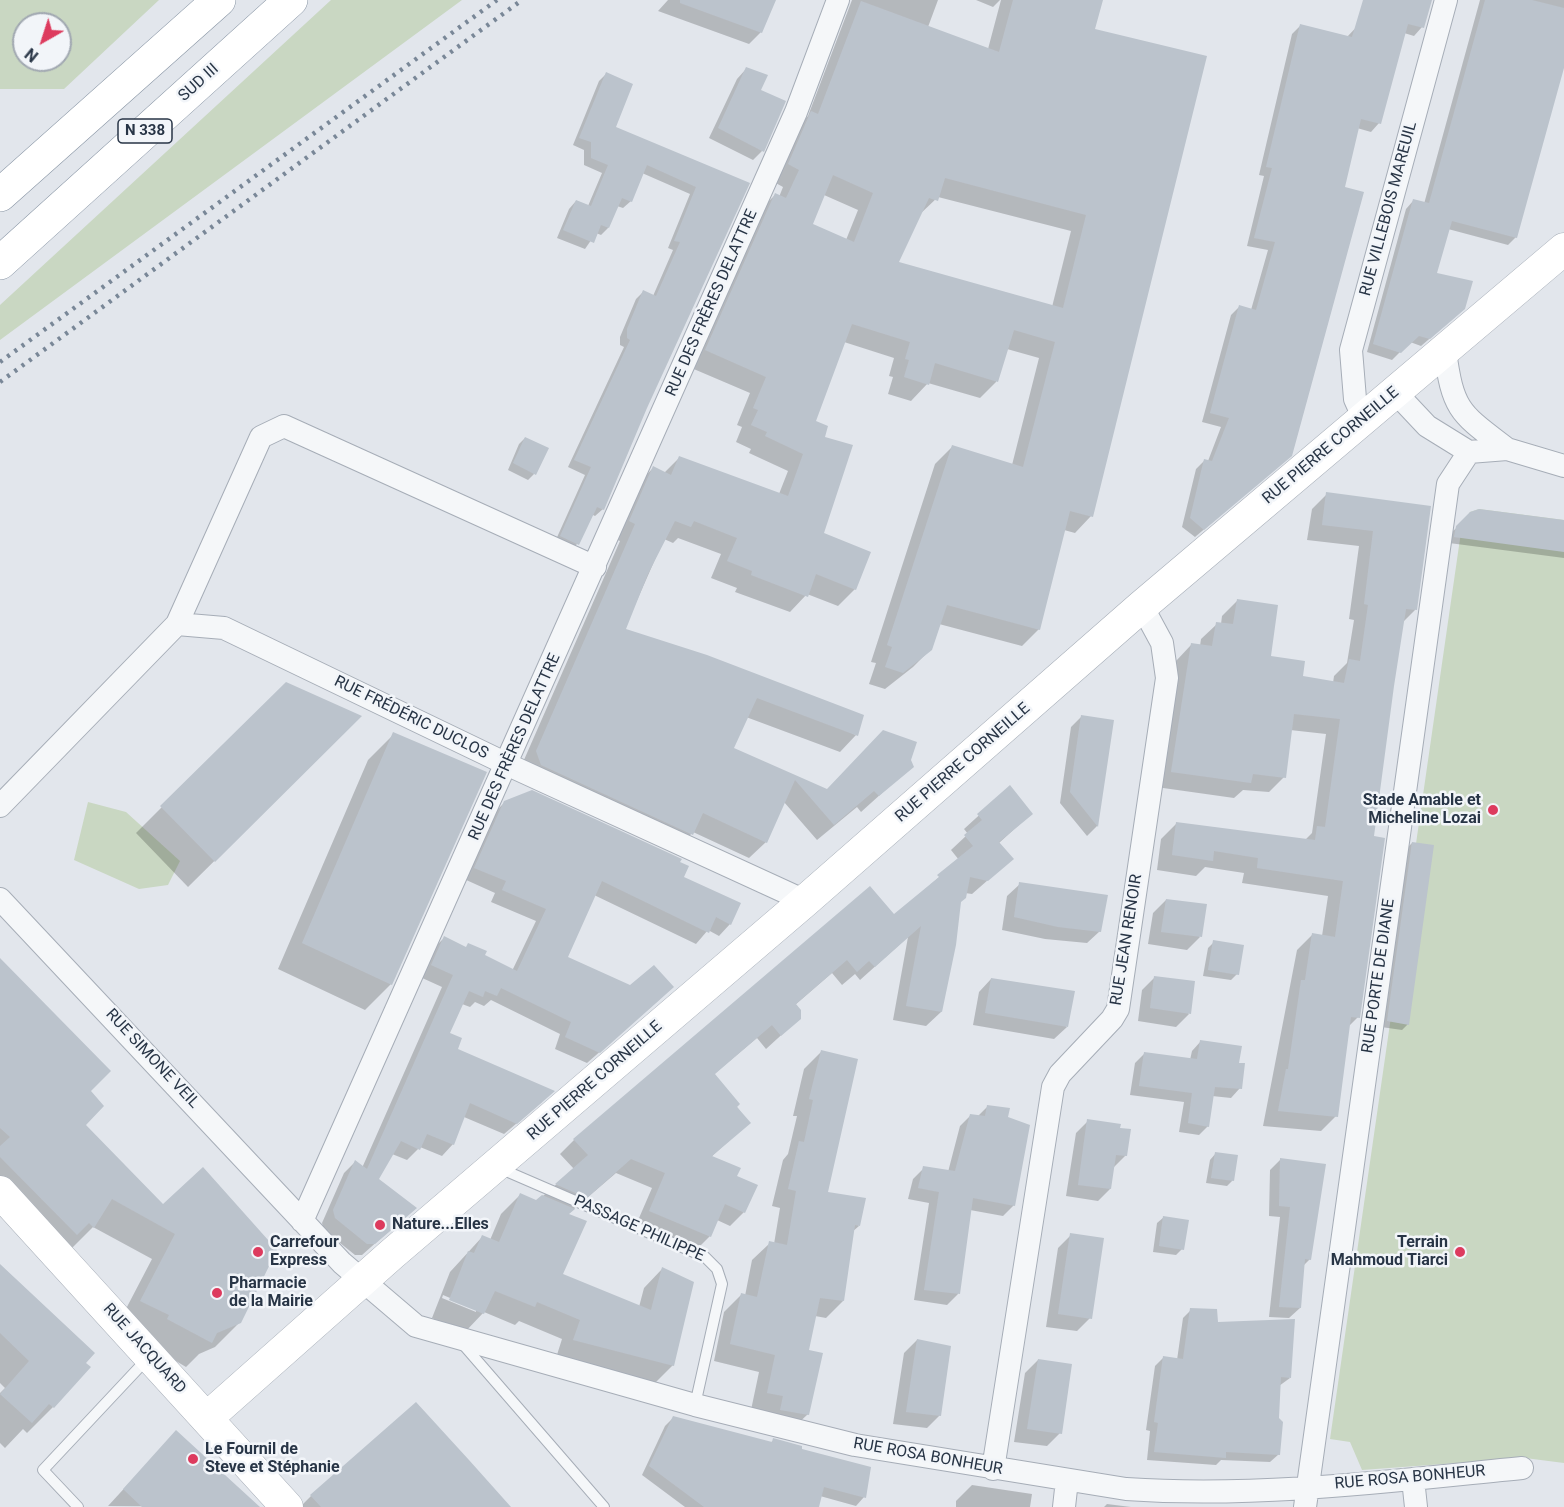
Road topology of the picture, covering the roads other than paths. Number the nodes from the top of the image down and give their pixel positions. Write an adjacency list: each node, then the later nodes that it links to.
1 (219, 0): 5 (highway, N 338)
2 (291, 0): 7 (highway, SUD III / N 338)
3 (838, 0): 14 (street, RUE DES FRÈRES DELATTRE)
4 (1446, 0): 10 (street, RUE VILLEBOIS MAREUIL)
5 (0, 195)
6 (1564, 249): 8 (street, RUE PIERRE CORNEILLE)
7 (0, 262)
8 (1444, 351): 9 (street, RUE PIERRE CORNEILLE); 11 (street)
9 (1395, 392): 10 (street, RUE PIERRE CORNEILLE); 12 (street)
10 (1364, 419): 15 (street, RUE PIERRE CORNEILLE)
11 (1507, 450): 12 (street); 13 (street)
12 (1469, 452): 33 (street, RUE PORTE DE DIANE)
13 (1564, 466)
14 (595, 567): 16 (street); 17 (street, RUE DES FRÈRES DELATTRE)
15 (1142, 606): 20 (street, RUE PIERRE CORNEILLE); 30 (street, RUE JEAN RENOIR)
16 (177, 624): 17 (street, RUE FRÉDÉRIC DUCLOS); 18 (street)
17 (508, 764): 20 (street, RUE FRÉDÉRIC DUCLOS); 23 (street, RUE DES FRÈRES DELATTRE)
18 (0, 806)
19 (0, 899): 23 (street, RUE SIMONE VEIL)
20 (805, 902): 21 (street, RUE PIERRE CORNEILLE)
21 (496, 1166): 24 (street, RUE PIERRE CORNEILLE); 27 (lane, PASSAGE PHILIPPE)
22 (0, 1192): 26 (street, RUE JACQUARD)
23 (302, 1221): 24 (street)
24 (364, 1280): 25 (street, RUE ROSA BONHEUR); 28 (street)
25 (459, 1340): 27 (street, RUE ROSA BONHEUR); 36 (lane)
26 (151, 1356): 28 (street, RUE JACQUARD); 34 (lane)
27 (695, 1405): 30 (street, RUE ROSA BONHEUR)
28 (207, 1418): 35 (street, RUE JACQUARD)
29 (1522, 1468): 31 (street, RUE ROSA BONHEUR)
30 (993, 1469): 32 (street, RUE ROSA BONHEUR)
31 (1413, 1479): 33 (street, RUE ROSA BONHEUR); 38 (street)
32 (1067, 1480): 33 (street, RUE ROSA BONHEUR); 37 (street)
33 (1306, 1498)
34 (78, 1507)
35 (287, 1507)
36 (604, 1507)
37 (1064, 1507)
38 (1416, 1507)

